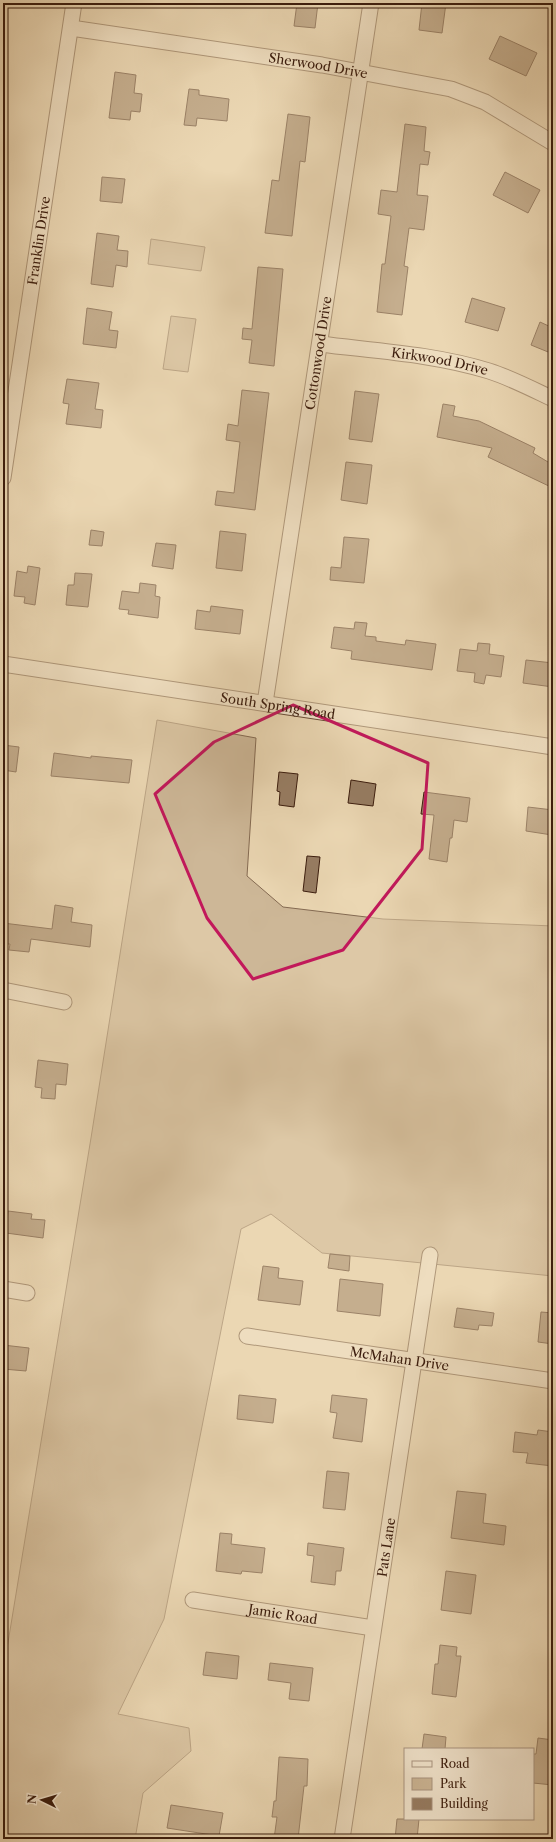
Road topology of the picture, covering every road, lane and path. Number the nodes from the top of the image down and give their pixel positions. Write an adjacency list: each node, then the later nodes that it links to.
1 (74, 3): 3 (street, Franklin Drive)
2 (371, 3): 4 (street, Cottonwood Drive)
3 (71, 28): 4 (street, Sherwood Drive); 8 (street, Franklin Drive)
4 (361, 72): 5 (street, Sherwood Drive); 6 (street, Cottonwood Drive)
5 (553, 143)
6 (320, 344): 7 (street, Kirkwood Drive); 10 (street, Cottonwood Drive)
7 (553, 399)
8 (3, 478)
9 (3, 664): 10 (street, South Spring Road)
10 (265, 703): 11 (street, South Spring Road)
11 (553, 747)
12 (3, 990): 13 (street)
13 (64, 1002)
14 (430, 1255): 18 (street, Pats Lane)
15 (3, 1288): 16 (street)
16 (27, 1293)
17 (247, 1336): 18 (street, McMahan Drive)
18 (413, 1362): 19 (street, McMahan Drive); 21 (street, Pats Lane)
19 (553, 1382)
20 (193, 1600): 21 (street, Jamic Road)
21 (373, 1628): 22 (street, Pats Lane)
22 (342, 1839)

